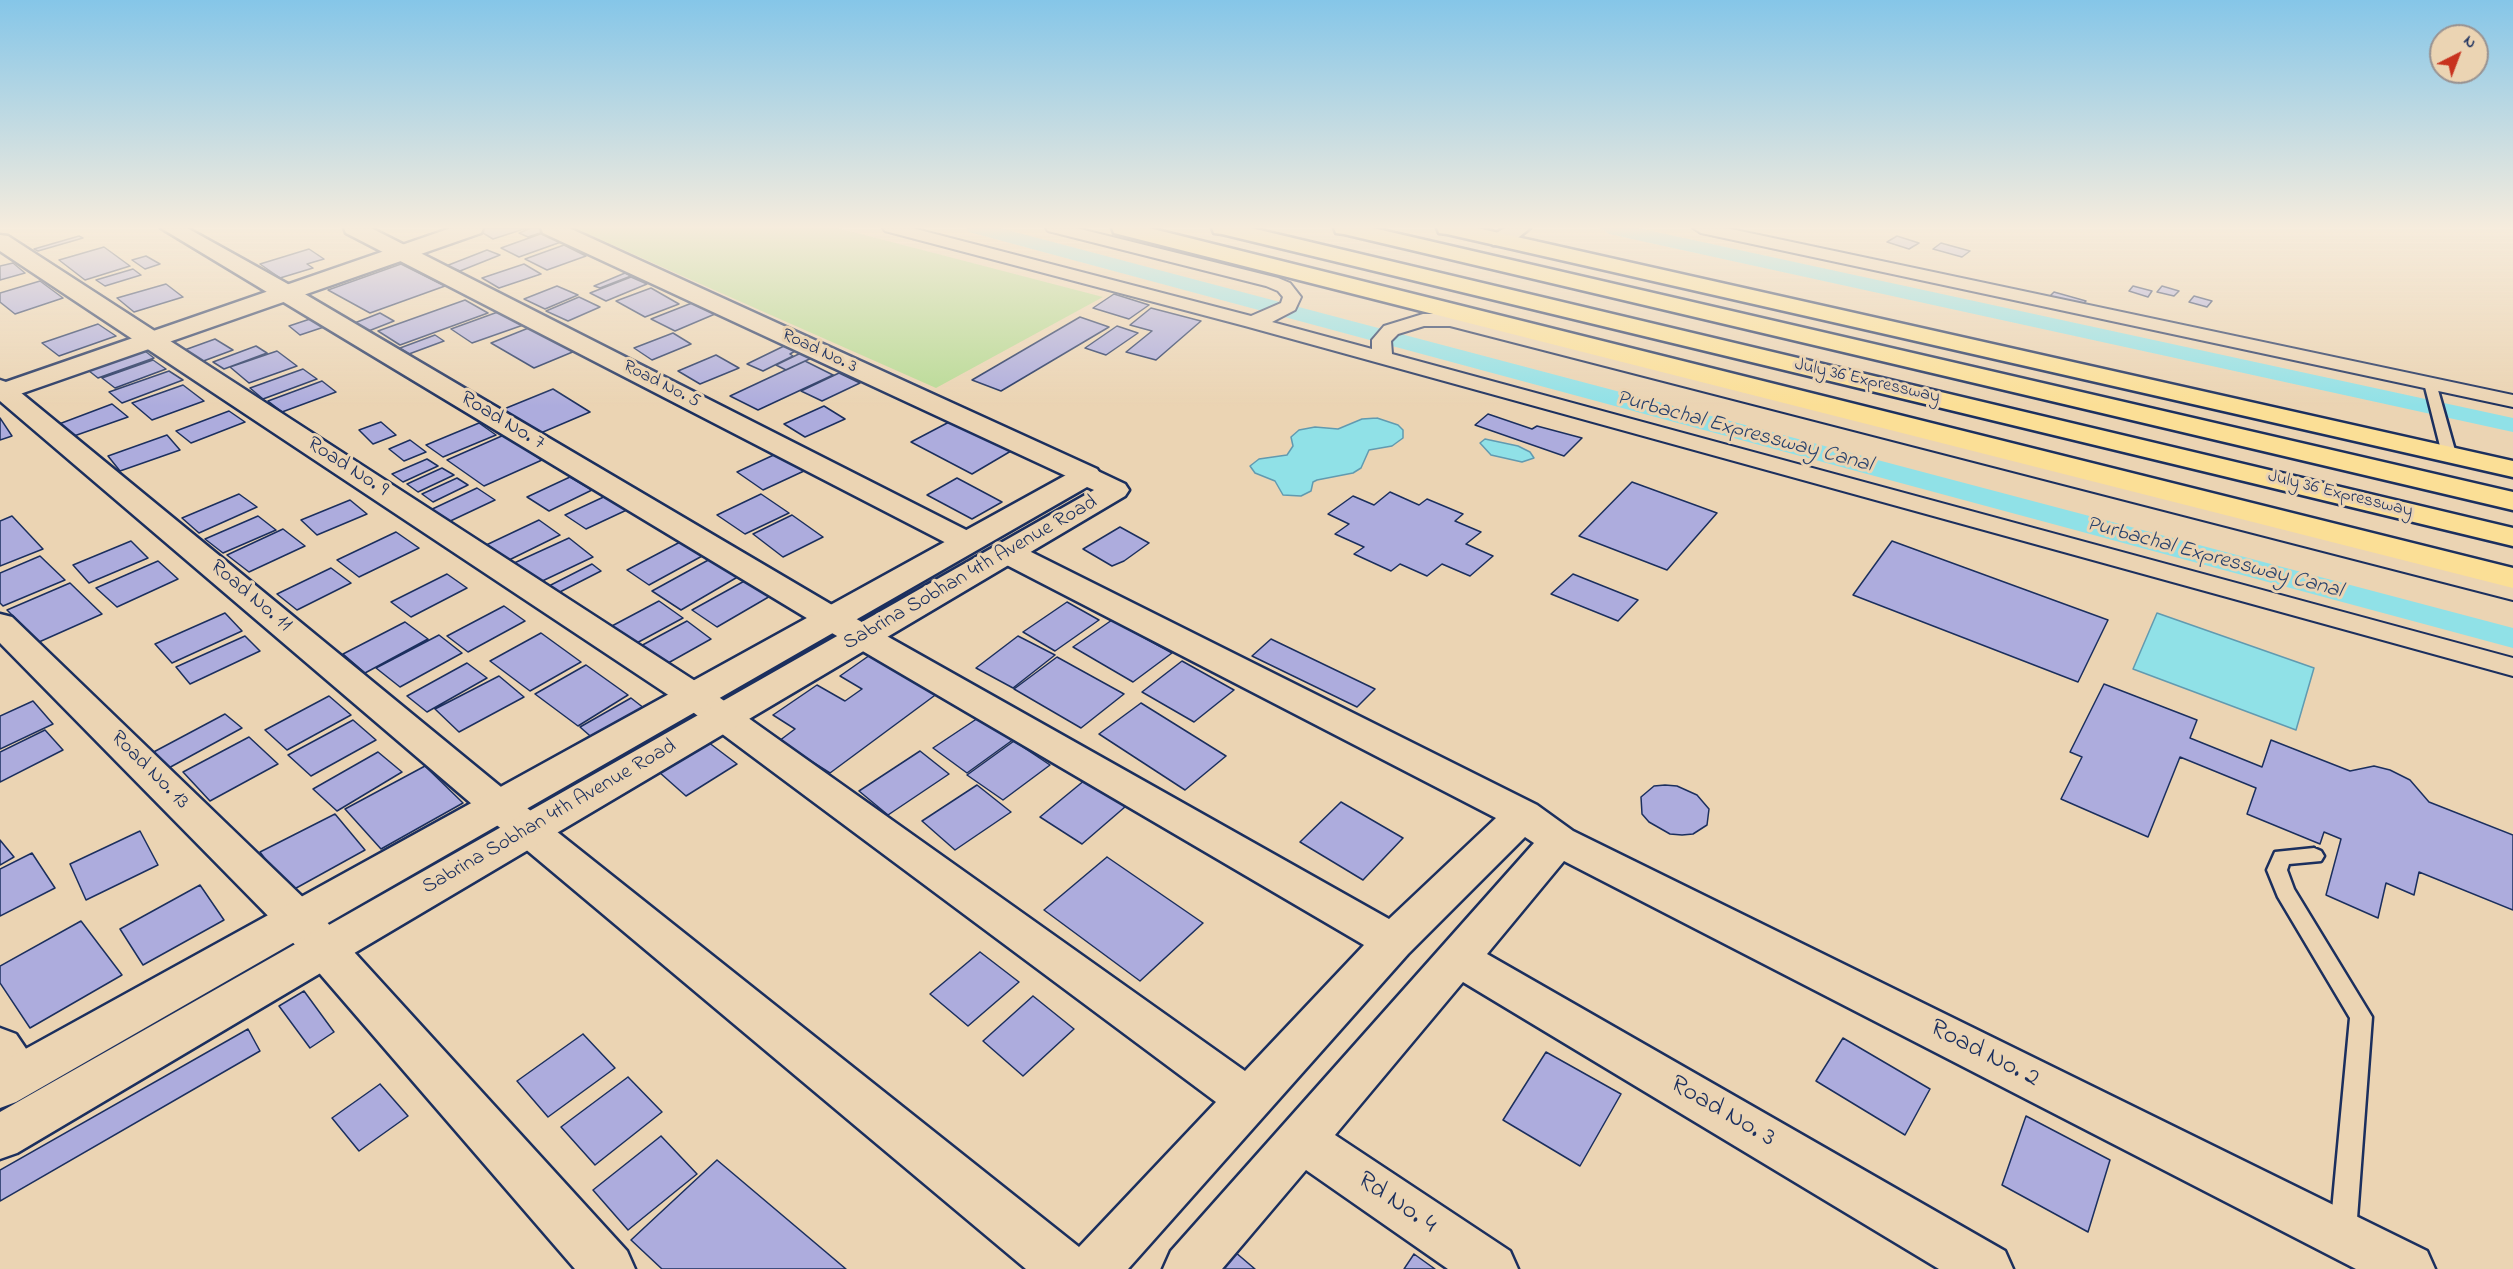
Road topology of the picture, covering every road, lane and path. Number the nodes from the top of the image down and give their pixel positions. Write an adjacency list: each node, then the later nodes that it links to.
1 (71, 287): 15 (street, Road No. 9)
2 (275, 287): 13 (street, Road No. 7)
3 (293, 287): 13 (street)
4 (469, 287): 25 (street, Road No. 5)
5 (679, 287): 22 (street, Road No. 3)
6 (1118, 287): 14 (street)
7 (1284, 287): 14 (street)
8 (1357, 287): 26 (main road)
9 (1469, 287): 24 (main road, July 36 Expressway)
10 (1598, 287): 23 (main road, July 36 Expressway)
11 (1737, 287): 20 (main road)
12 (1972, 287): 17 (street)
13 (282, 291): 15 (street); 29 (street, Road No. 7)
14 (1252, 322): 16 (street)
15 (148, 337): 18 (street); 31 (street, Road No. 9)
16 (1383, 357): 27 (street); 30 (street)
17 (2432, 388): 19 (street); 20 (lane)
18 (1, 389): 33 (street, Road No. 11)
19 (2513, 401)
20 (2449, 454): 21 (main road)
21 (2513, 469)
22 (1101, 483): 25 (street, Sabrina Sobhan 4th Avenue Road)
23 (2513, 501)
24 (2513, 537)
25 (991, 552): 29 (street, Sabrina Sobhan 4th Avenue Road); 32 (street, Road No. 5)
26 (2513, 578)
27 (2513, 592)
28 (0, 624): 36 (street, Road No. 13)
29 (848, 628): 31 (street, Sabrina Sobhan 4th Avenue Road); 37 (street, Road No. 7)
30 (2513, 667)
31 (709, 707): 33 (street, Sabrina Sobhan 4th Avenue Road); 40 (street, Road No. 9)
32 (1522, 815): 34 (street, Road No. 2); 37 (street)
33 (514, 818): 36 (street, Sabrina Sobhan 4th Avenue Road); 45 (street, Road No. 11)
34 (1559, 840): 38 (street); 43 (street, Road No. 2)
35 (2314, 856): 43 (lane)
36 (312, 934): 39 (street, Sabrina Sobhan 4th Avenue Road); 41 (street, Sabrina Sobhan 4th Avenue Road); 44 (street, Road No. 13)
37 (1393, 942): 40 (street)
38 (1456, 957): 42 (street); 49 (street, Road No. 3)
39 (6, 1070)
40 (1249, 1100): 46 (street)
41 (0, 1137)
42 (1301, 1139): 47 (street); 48 (street, Rd No. 4)
43 (2343, 1236): 50 (street, Road No. 2)
44 (609, 1269)
45 (1066, 1269)
46 (1094, 1269)
47 (1189, 1269)
48 (1492, 1269)
49 (1987, 1269)
50 (2409, 1269)

